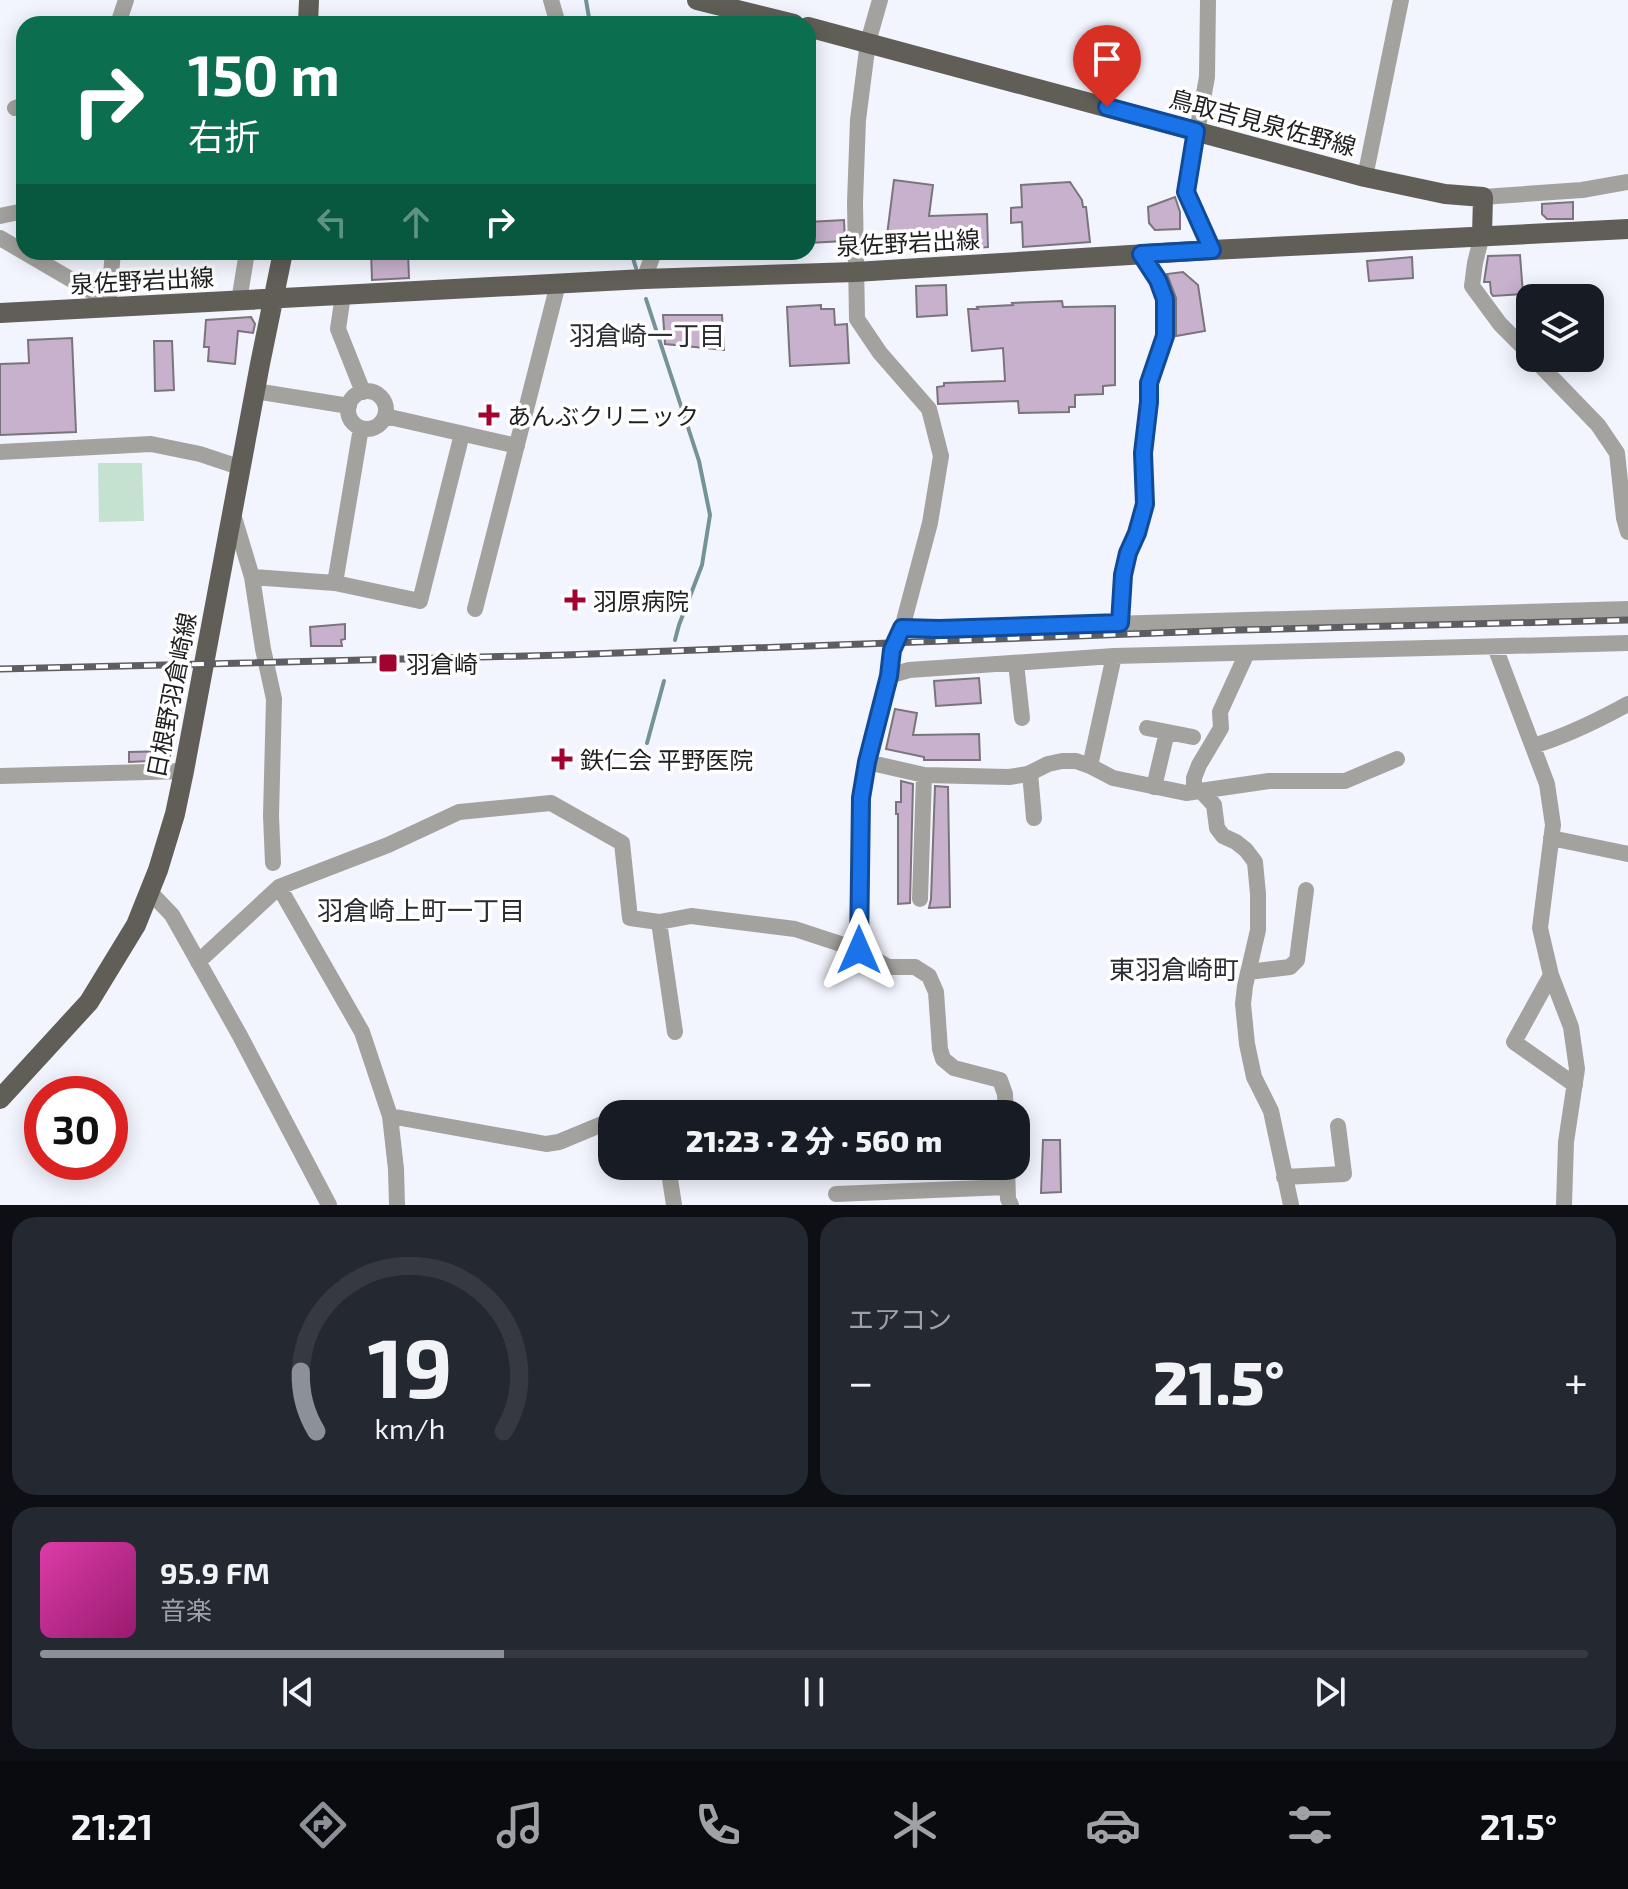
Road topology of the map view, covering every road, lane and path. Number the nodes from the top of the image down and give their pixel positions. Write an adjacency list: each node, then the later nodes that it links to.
1 (697, 0): 5 (main road)
2 (880, 0): 7 (street)
3 (1208, 0): 8 (street)
4 (1401, 0): 9 (street)
5 (762, 16)
6 (816, 29): 7 (main road, 鳥取吉見泉佐野線)
7 (868, 42): 8 (main road, 鳥取吉見泉佐野線); 21 (street)
8 (1196, 131): 9 (main road, 鳥取吉見泉佐野線); 14 (street)
9 (1365, 177): 11 (main road, 鳥取吉見泉佐野線)
10 (1628, 182): 11 (street)
11 (1483, 197): 13 (main road)
12 (1628, 229): 13 (main road, 泉佐野岩出線)
13 (1482, 235): 14 (main road, 泉佐野岩出線); 29 (street)
14 (1212, 250): 15 (main road, 泉佐野岩出線)
15 (1141, 254): 21 (main road, 泉佐野岩出線); 46 (street)
16 (36, 260): 27 (street)
17 (112, 260): 27 (street)
18 (246, 260): 26 (street)
19 (281, 260): 25 (main road, 日根野羽倉崎線)
20 (651, 260): 22 (street)
21 (855, 272): 22 (main road, 泉佐野岩出線); 47 (street)
22 (644, 279): 23 (main road, 泉佐野岩出線)
23 (558, 284): 24 (main road, 泉佐野岩出線); 37 (street)
24 (343, 295): 25 (main road, 泉佐野岩出線); 32 (street)
25 (274, 299): 26 (main road, 泉佐野岩出線); 31 (main road, 日根野羽倉崎線)
26 (239, 301): 27 (main road, 泉佐野岩出線)
27 (108, 304): 28 (main road, 泉佐野岩出線)
28 (0, 313)
29 (1516, 340)
30 (1547, 372): 41 (street)
31 (255, 391): 33 (street); 39 (main road, 日根野羽倉崎線)
32 (363, 392): 33 (street); 34 (street)
33 (349, 406): 35 (street)
34 (385, 416): 35 (street); 36 (street)
35 (361, 428): 43 (street)
36 (462, 434): 37 (street); 43 (street)
37 (517, 446): 44 (street)
38 (0, 452): 39 (street)
39 (242, 468): 40 (main road, 日根野羽倉崎線)
40 (233, 512): 42 (street); 63 (main road, 日根野羽倉崎線)
41 (1628, 532)
42 (252, 577): 43 (street); 72 (street)
43 (335, 583)
44 (475, 609)
45 (1628, 609): 46 (street)
46 (1120, 623): 47 (street)
47 (902, 628): 53 (street)
48 (1628, 643): 49 (street)
49 (1495, 647): 50 (street); 59 (street)
50 (1247, 653): 51 (street); 68 (street)
51 (1114, 656): 52 (street); 62 (street)
52 (1016, 663): 53 (street); 55 (street)
53 (889, 676): 61 (street)
54 (1628, 704): 59 (street)
55 (1022, 718)
56 (1147, 728): 57 (street)
57 (1167, 732): 58 (street); 67 (street)
58 (1193, 737)
59 (1533, 746): 70 (street)
60 (1397, 759): 68 (street)
61 (867, 762): 65 (street); 78 (street)
62 (1090, 766): 64 (street); 67 (street)
63 (184, 771): 66 (street); 75 (main road, 日根野羽倉崎線)
64 (1030, 773): 65 (street); 69 (street)
65 (924, 775): 76 (street)
66 (0, 776)
67 (1154, 787): 68 (street)
68 (1198, 792): 80 (street)
69 (1034, 818)
70 (1551, 838): 71 (street); 81 (street)
71 (1628, 854)
72 (273, 863)
73 (279, 887): 77 (street); 79 (street); 86 (street)
74 (1306, 890): 80 (street)
75 (150, 892): 79 (street); 84 (main road, 日根野羽倉崎線)
76 (920, 899)
77 (659, 922): 78 (street); 82 (street)
78 (859, 950): 85 (street)
79 (198, 962): 95 (street)
80 (1248, 972): 89 (street)
81 (1551, 975): 83 (street); 83 (street)
82 (675, 1032)
83 (1575, 1085): 100 (street)
84 (0, 1099)
85 (1005, 1100)
86 (390, 1116): 87 (street); 96 (street)
87 (598, 1126)
88 (1338, 1126): 89 (street)
89 (1284, 1177): 99 (street)
90 (670, 1180): 97 (street)
91 (1007, 1180): 92 (street)
92 (1007, 1187): 94 (street); 98 (street)
93 (836, 1194): 94 (street)
94 (942, 1197)
95 (329, 1205)
96 (397, 1205)
97 (674, 1205)
98 (1011, 1205)
99 (1291, 1205)
100 (1564, 1205)

